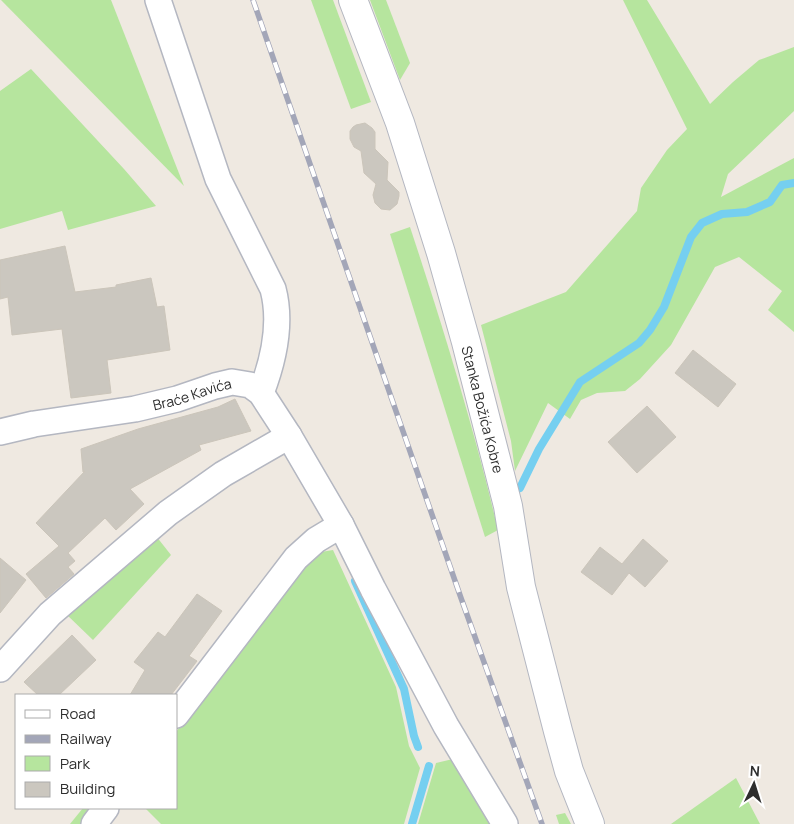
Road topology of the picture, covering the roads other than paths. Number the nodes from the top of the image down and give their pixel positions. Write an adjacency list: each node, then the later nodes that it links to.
1 (158, 0): 3 (street)
2 (353, 0): 12 (street, Stanka Božića Kobre)
3 (261, 393): 4 (street, Braće Kavića); 5 (street)
4 (0, 432)
5 (289, 436): 6 (street); 7 (street)
6 (341, 525): 8 (street); 11 (street)
7 (0, 669)
8 (178, 712)
9 (105, 809): 10 (street)
10 (94, 824)
11 (505, 824)
12 (590, 824)

